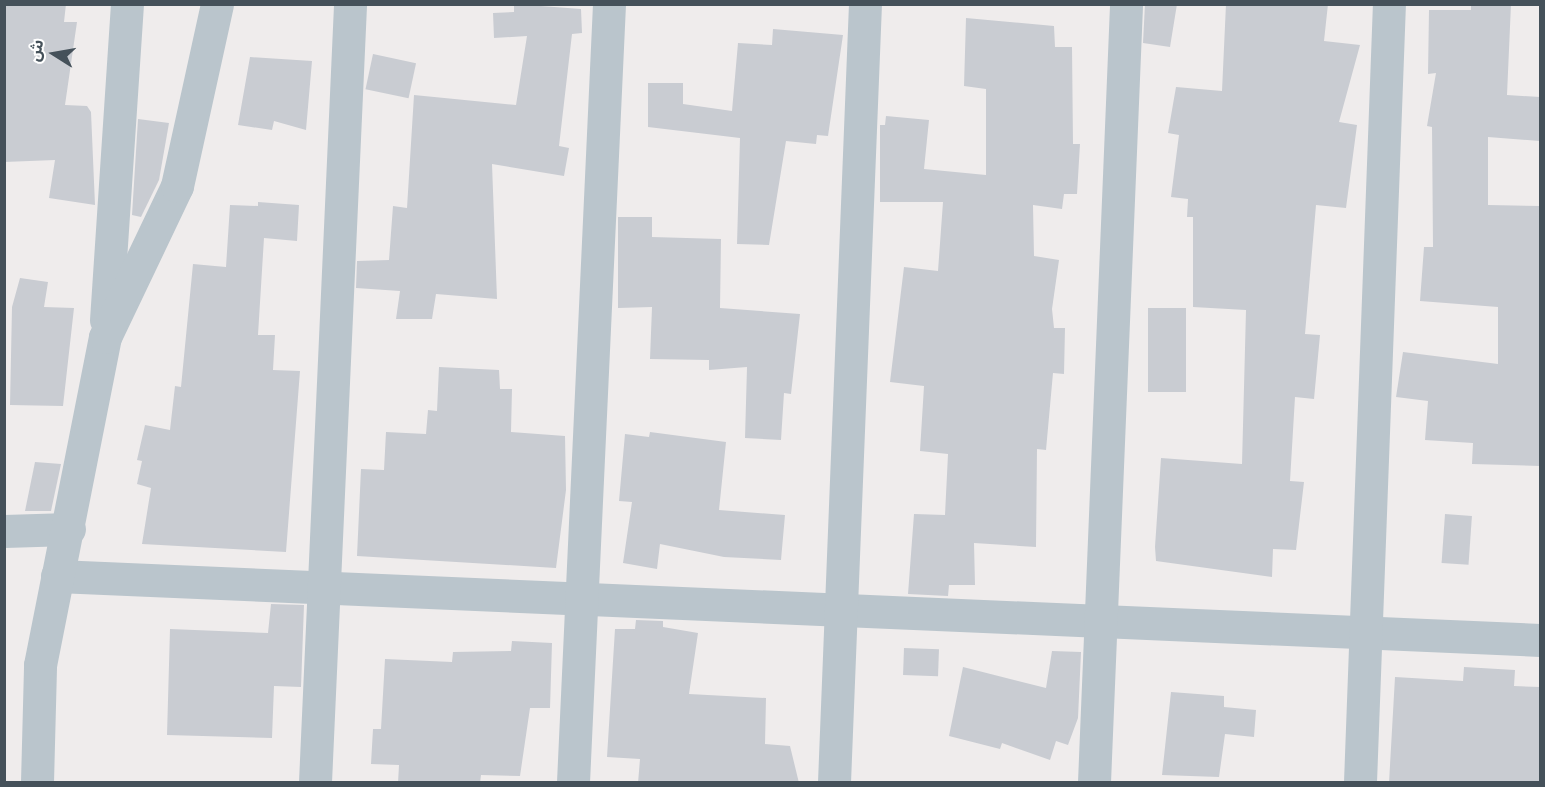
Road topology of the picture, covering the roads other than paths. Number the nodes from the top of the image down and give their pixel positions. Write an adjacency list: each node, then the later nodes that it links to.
1 (127, 4): 8 (street)
2 (217, 4): 8 (street)
3 (350, 4): 12 (street)
4 (609, 4): 13 (street)
5 (865, 4): 14 (street)
6 (1126, 4): 15 (street)
7 (1389, 4): 16 (street)
8 (105, 337): 9 (street)
9 (69, 529): 10 (street); 11 (street)
10 (4, 531)
11 (57, 576): 12 (street); 18 (street)
12 (327, 586): 13 (street); 19 (street)
13 (580, 600): 14 (street); 20 (street)
14 (839, 612): 15 (street); 21 (street)
15 (1101, 617): 16 (street); 22 (street)
16 (1366, 633): 17 (street); 23 (street)
17 (1540, 639)
18 (36, 783)
19 (315, 783)
20 (573, 783)
21 (834, 783)
22 (1094, 783)
23 (1360, 783)

